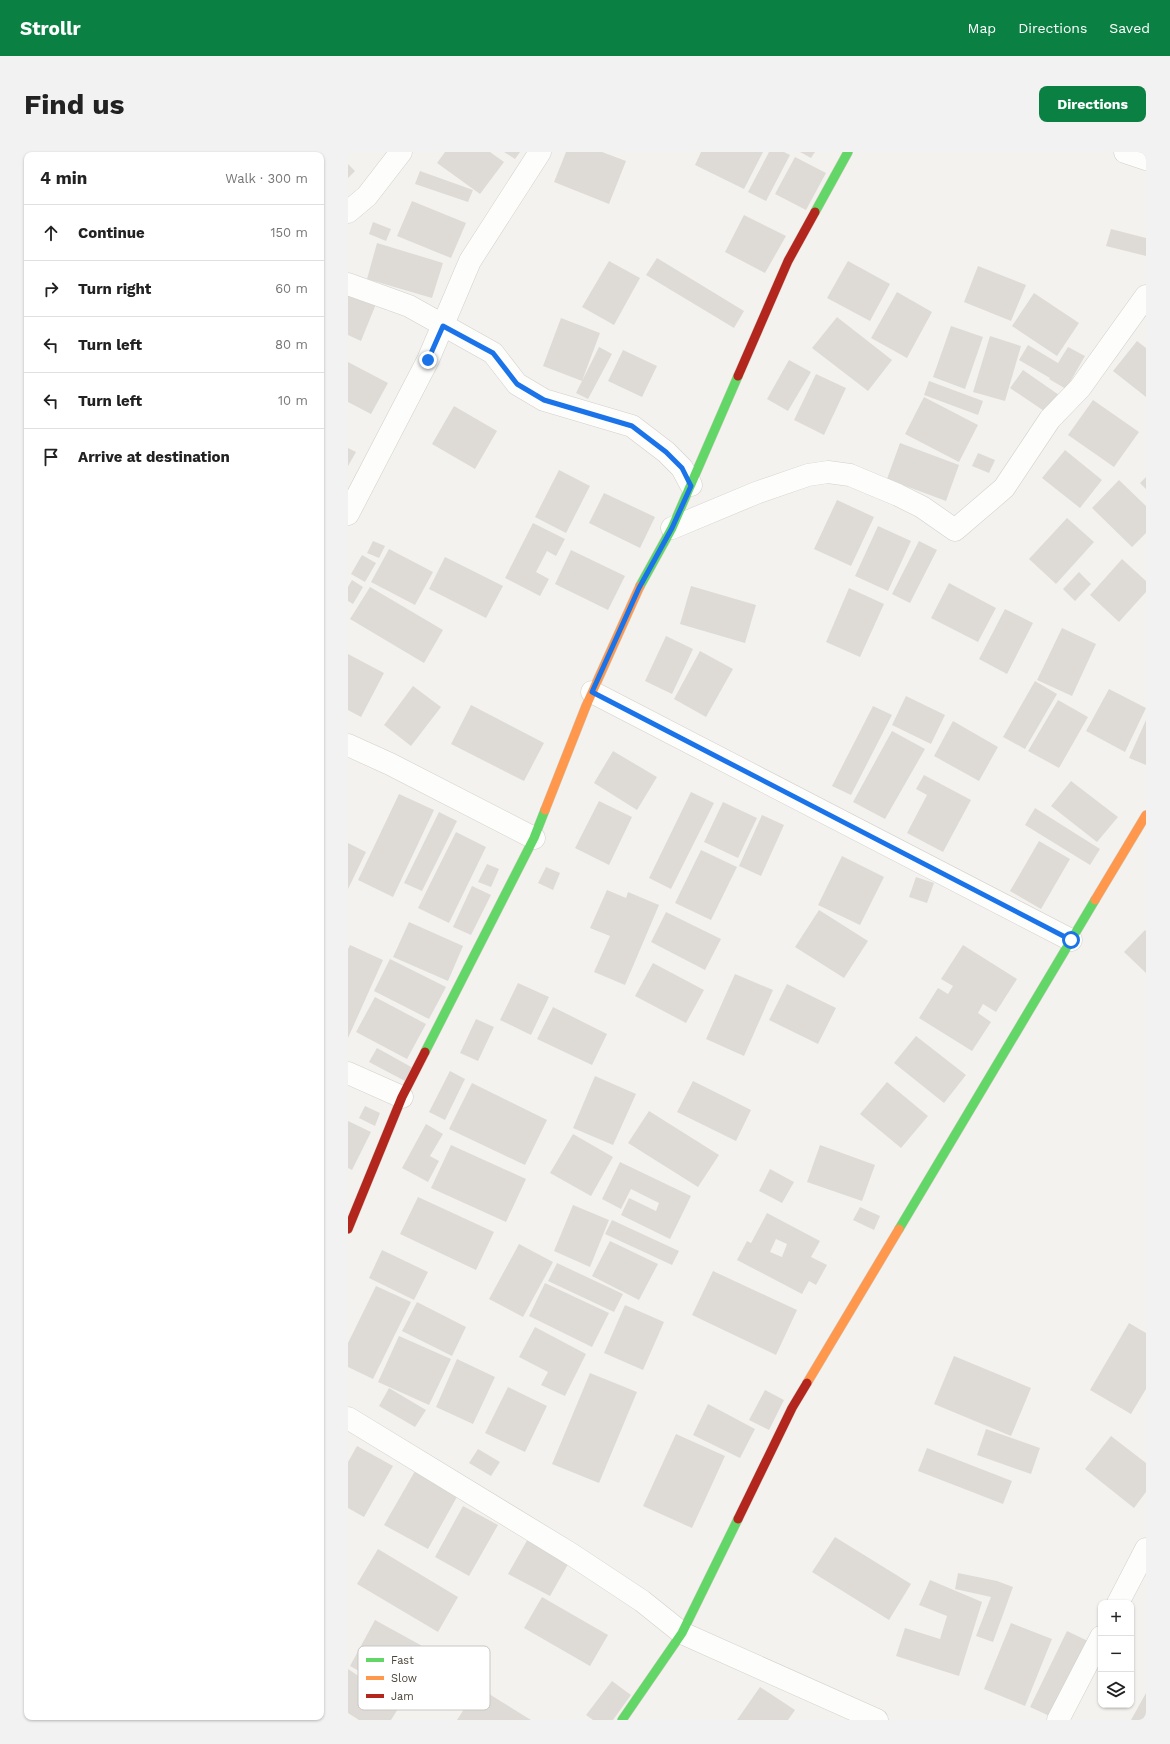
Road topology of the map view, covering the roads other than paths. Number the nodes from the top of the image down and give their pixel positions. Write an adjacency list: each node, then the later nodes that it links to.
1 (401, 152): 6 (street)
2 (540, 152): 9 (street)
3 (848, 152): 10 (street)
4 (1125, 152): 5 (street)
5 (1146, 159)
6 (348, 212)
7 (348, 284): 9 (street)
8 (1146, 296): 12 (street)
9 (443, 326): 10 (street); 11 (street)
10 (691, 486): 12 (street)
11 (348, 514)
12 (672, 528): 13 (street)
13 (592, 692): 16 (street); 17 (street)
14 (348, 746): 16 (street)
15 (1146, 815): 17 (street)
16 (534, 838): 19 (street)
17 (1071, 940): 24 (street)
18 (348, 1073): 19 (street)
19 (402, 1097): 20 (street)
20 (348, 1229)
21 (348, 1418): 24 (street)
22 (1146, 1549): 23 (street)
23 (1120, 1600)
24 (682, 1633): 26 (street); 27 (street)
25 (1098, 1643): 28 (street)
26 (622, 1720)
27 (876, 1720)
28 (1058, 1720)

